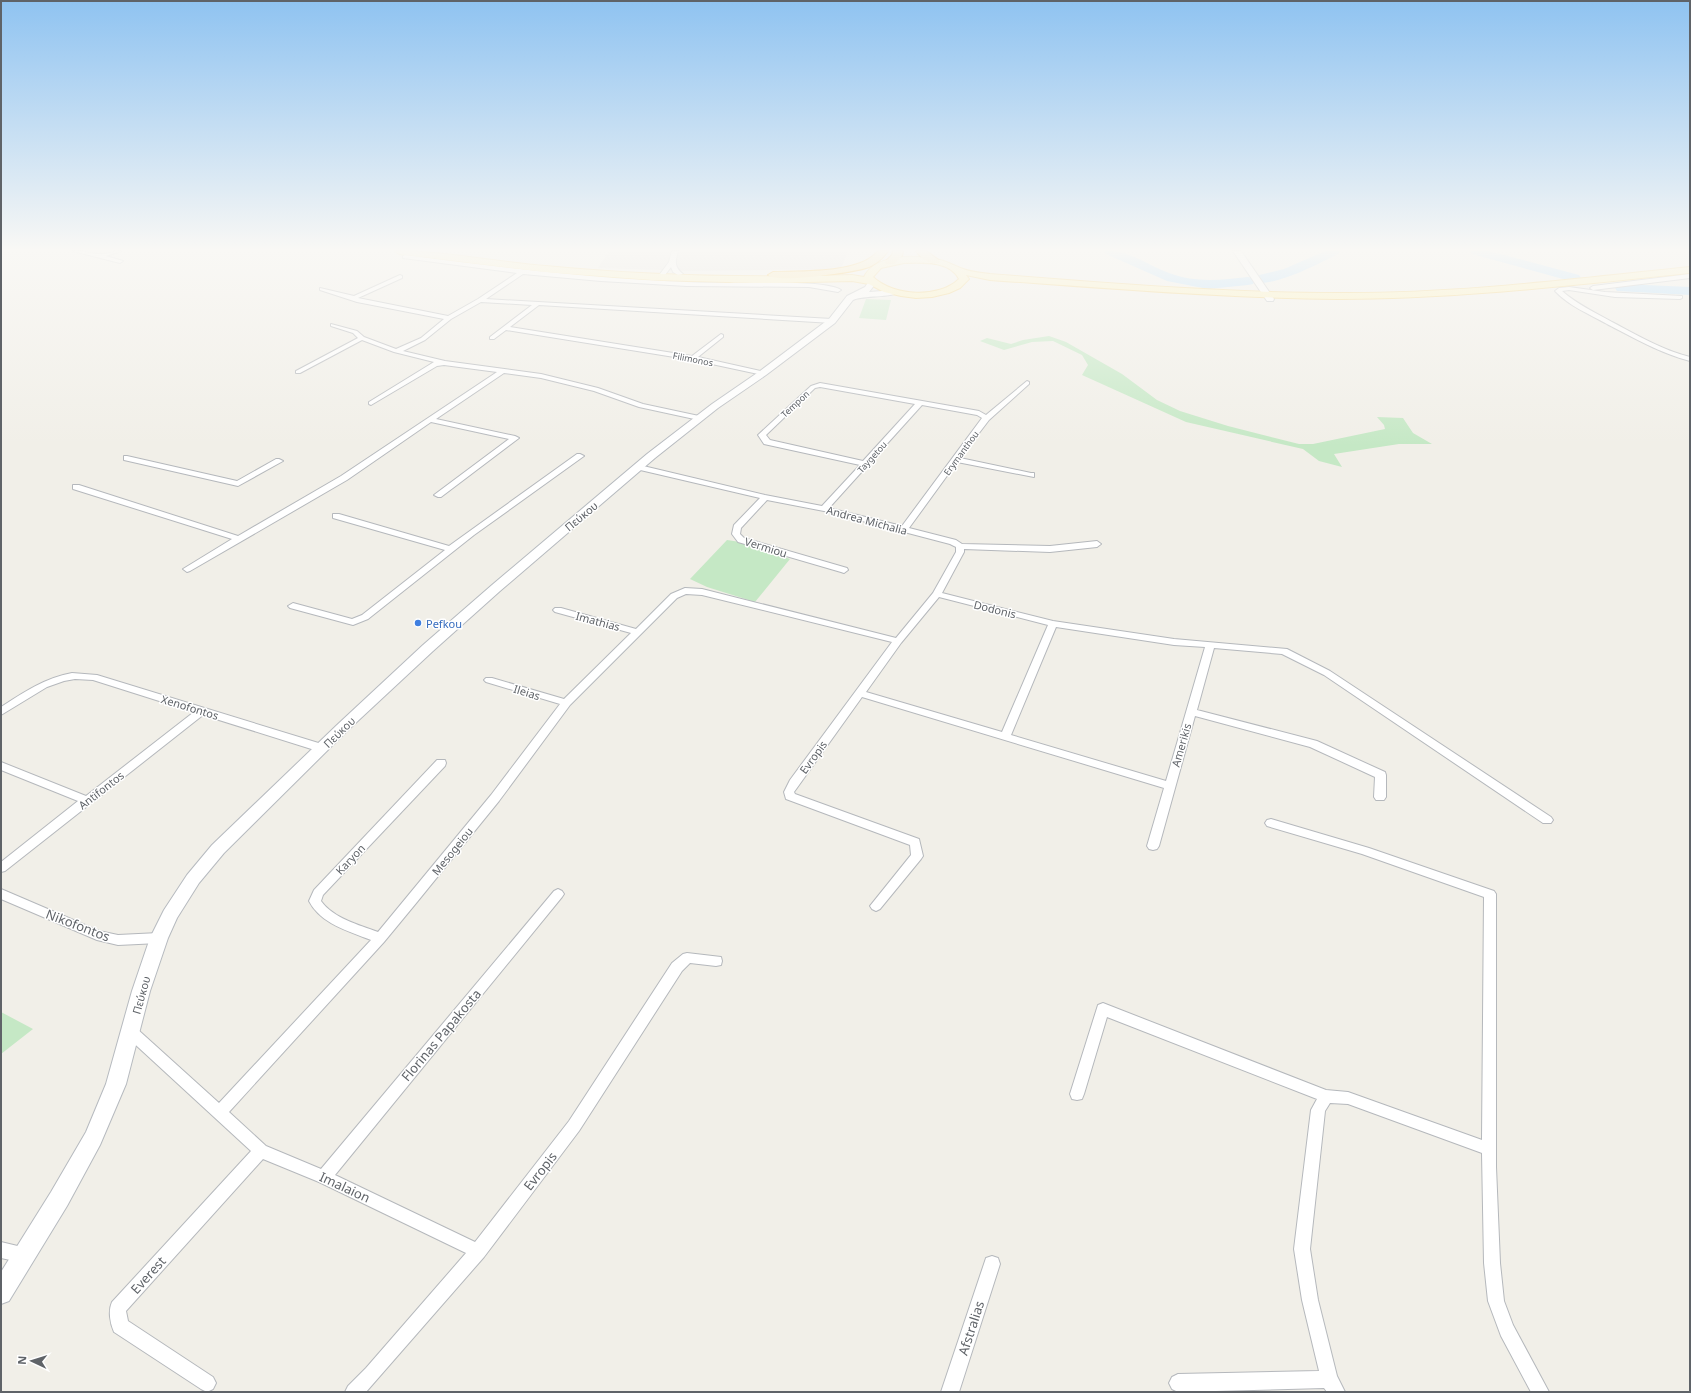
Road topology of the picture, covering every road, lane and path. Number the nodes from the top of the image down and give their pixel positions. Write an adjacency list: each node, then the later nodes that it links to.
1 (439, 316): 7 (street)
2 (452, 316): 7 (street)
3 (521, 316): 10 (street)
4 (750, 316): 8 (street)
5 (836, 316): 8 (main road, Πεύκου)
6 (1595, 316): 16 (street)
7 (449, 318): 14 (street)
8 (832, 321): 20 (main road, Πεύκου)
9 (333, 325): 12 (street)
10 (505, 328): 13 (street); 15 (street, Filimonos)
11 (721, 336): 15 (street)
12 (362, 338): 14 (street); 19 (street)
13 (492, 338)
14 (396, 351): 17 (street)
15 (693, 358): 20 (street, Filimonos)
16 (1690, 358)
17 (444, 363): 18 (street); 22 (street)
18 (504, 370): 24 (street); 26 (street)
19 (298, 372)
20 (763, 374): 24 (main road, Πεύκου)
21 (1027, 383): 25 (street, Erymanthou)
22 (371, 403)
23 (919, 404): 25 (street, Tempon); 31 (street, Taygetou); 31 (street, Tempon)
24 (699, 418): 32 (main road, Πεύκου)
25 (986, 418): 29 (street, Erymanthou)
26 (430, 420): 35 (street); 40 (street)
27 (580, 456): 43 (street)
28 (127, 458): 30 (street)
29 (956, 460): 33 (street); 39 (street, Erymanthou)
30 (279, 461)
31 (865, 464): 37 (street, Taygetou)
32 (639, 467): 36 (street, Andrea Michalia); 60 (main road, Πεύκου)
33 (1031, 475)
34 (76, 487): 40 (street)
35 (438, 495)
36 (766, 497): 37 (street, Andrea Michalia); 45 (street, Vermiou)
37 (824, 509): 39 (street, Andrea Michalia)
38 (336, 516): 43 (street)
39 (903, 530): 42 (street, Andrea Michalia)
40 (239, 539): 44 (street)
41 (1097, 544): 42 (street, Andrea Michalia)
42 (960, 546): 46 (street, Evropis)
43 (451, 549): 47 (street)
44 (187, 569)
45 (844, 570)
46 (936, 594): 49 (street, Dodonis); 51 (street, Evropis)
47 (293, 606)
48 (558, 610): 50 (street, Imathias)
49 (1053, 624): 52 (street, Dodonis); 59 (street)
50 (638, 632): 51 (street, Mesogeiou); 55 (street, Mesogeiou)
51 (898, 641): 54 (street, Evropis)
52 (1210, 645): 58 (street, Amerikis); 66 (street, Dodonis)
53 (489, 680): 55 (street, Ileias)
54 (860, 693): 59 (street); 72 (street, Evropis)
55 (566, 703): 74 (street, Mesogeiou)
56 (202, 711): 57 (street, Xenofontos); 60 (street, Xenofontos); 65 (street, Antifontos)
57 (1, 712)
58 (1191, 712): 63 (street, Amerikis); 64 (street)
59 (1005, 737): 63 (street)
60 (321, 748): 73 (main road, Πεύκου)
61 (441, 763): 74 (street, Karyon)
62 (1, 766): 65 (street)
63 (1170, 786): 68 (street, Amerikis)
64 (1380, 797)
65 (88, 800): 69 (street, Antifontos)
66 (1547, 820)
67 (1271, 823): 80 (street)
68 (1153, 846)
69 (1, 868)
70 (1, 894): 73 (street, Nikofontos)
71 (558, 894): 82 (street, Florinas Papakosta)
72 (876, 906)
73 (159, 938): 76 (main road, Πεύκου)
74 (380, 938): 79 (street, Mesogeiou)
75 (716, 961): 84 (street, Evropis)
76 (131, 1032): 79 (street, Imalaion); 85 (main road, Πεύκου)
77 (1077, 1094): 78 (street)
78 (1326, 1096): 80 (street); 90 (street)
79 (220, 1112): 81 (street, Imalaion)
80 (1489, 1149): 93 (street)
81 (261, 1151): 82 (street, Imalaion); 88 (street, Everest)
82 (324, 1177): 84 (street, Imalaion)
83 (1, 1250): 85 (street)
84 (478, 1251): 91 (street, Evropis)
85 (24, 1255): 87 (main road, Πεύκου)
86 (992, 1264): 92 (street, Afstralias)
87 (1, 1293)
88 (207, 1383)
89 (1178, 1383): 90 (street)
90 (1332, 1386)
91 (354, 1392)
92 (950, 1392)
93 (1540, 1392)

